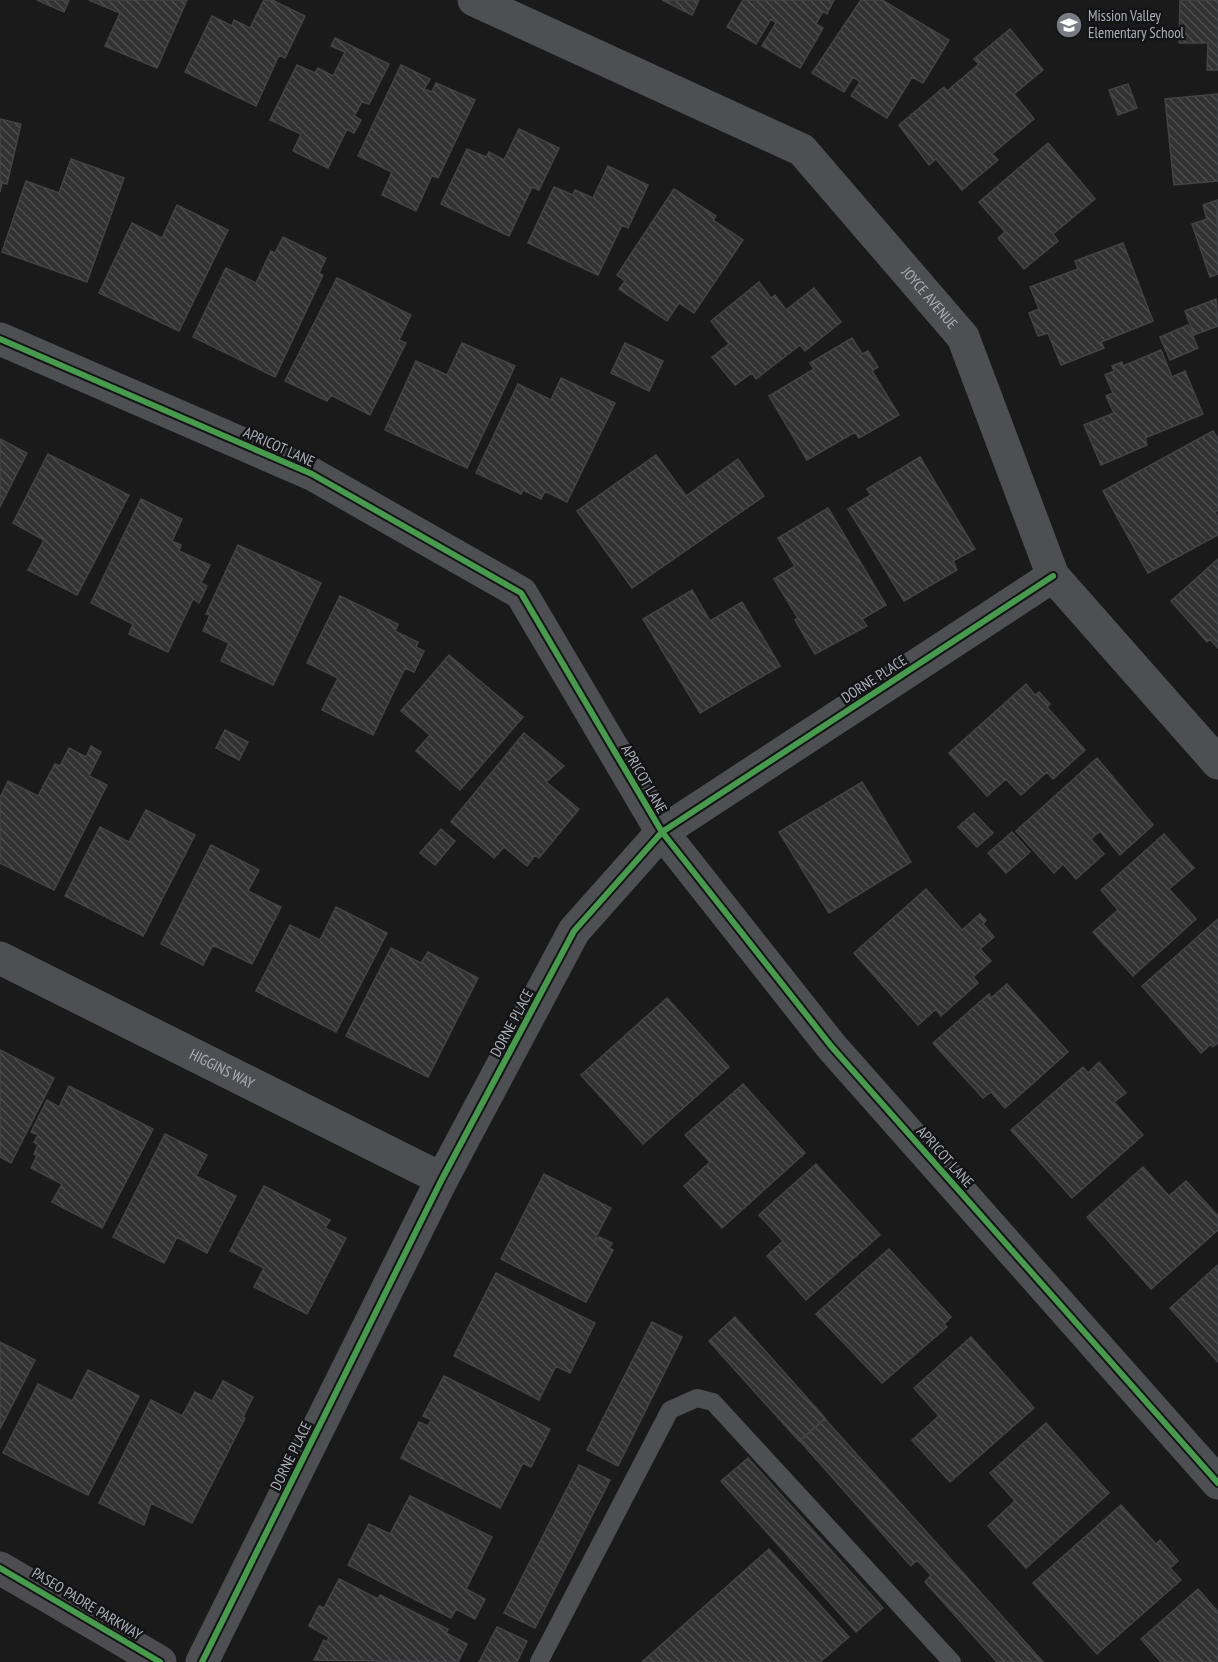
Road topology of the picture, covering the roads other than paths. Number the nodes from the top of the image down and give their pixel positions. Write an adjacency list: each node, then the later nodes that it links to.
1 (474, 0): 3 (street, JOYCE AVENUE)
2 (0, 339): 5 (street, APRICOT LANE)
3 (1053, 576): 4 (street, JOYCE AVENUE); 5 (street, DORNE PLACE)
4 (1218, 763)
5 (662, 832): 7 (street, DORNE PLACE); 8 (street, APRICOT LANE)
6 (0, 958): 7 (street, HIGGINS WAY)
7 (442, 1179): 11 (street, DORNE PLACE)
8 (1218, 1483)
9 (0, 1568): 10 (main road, PASEO PADRE PARKWAY)
10 (160, 1662)
11 (202, 1662)
12 (539, 1662): 13 (lane)
13 (952, 1662)

